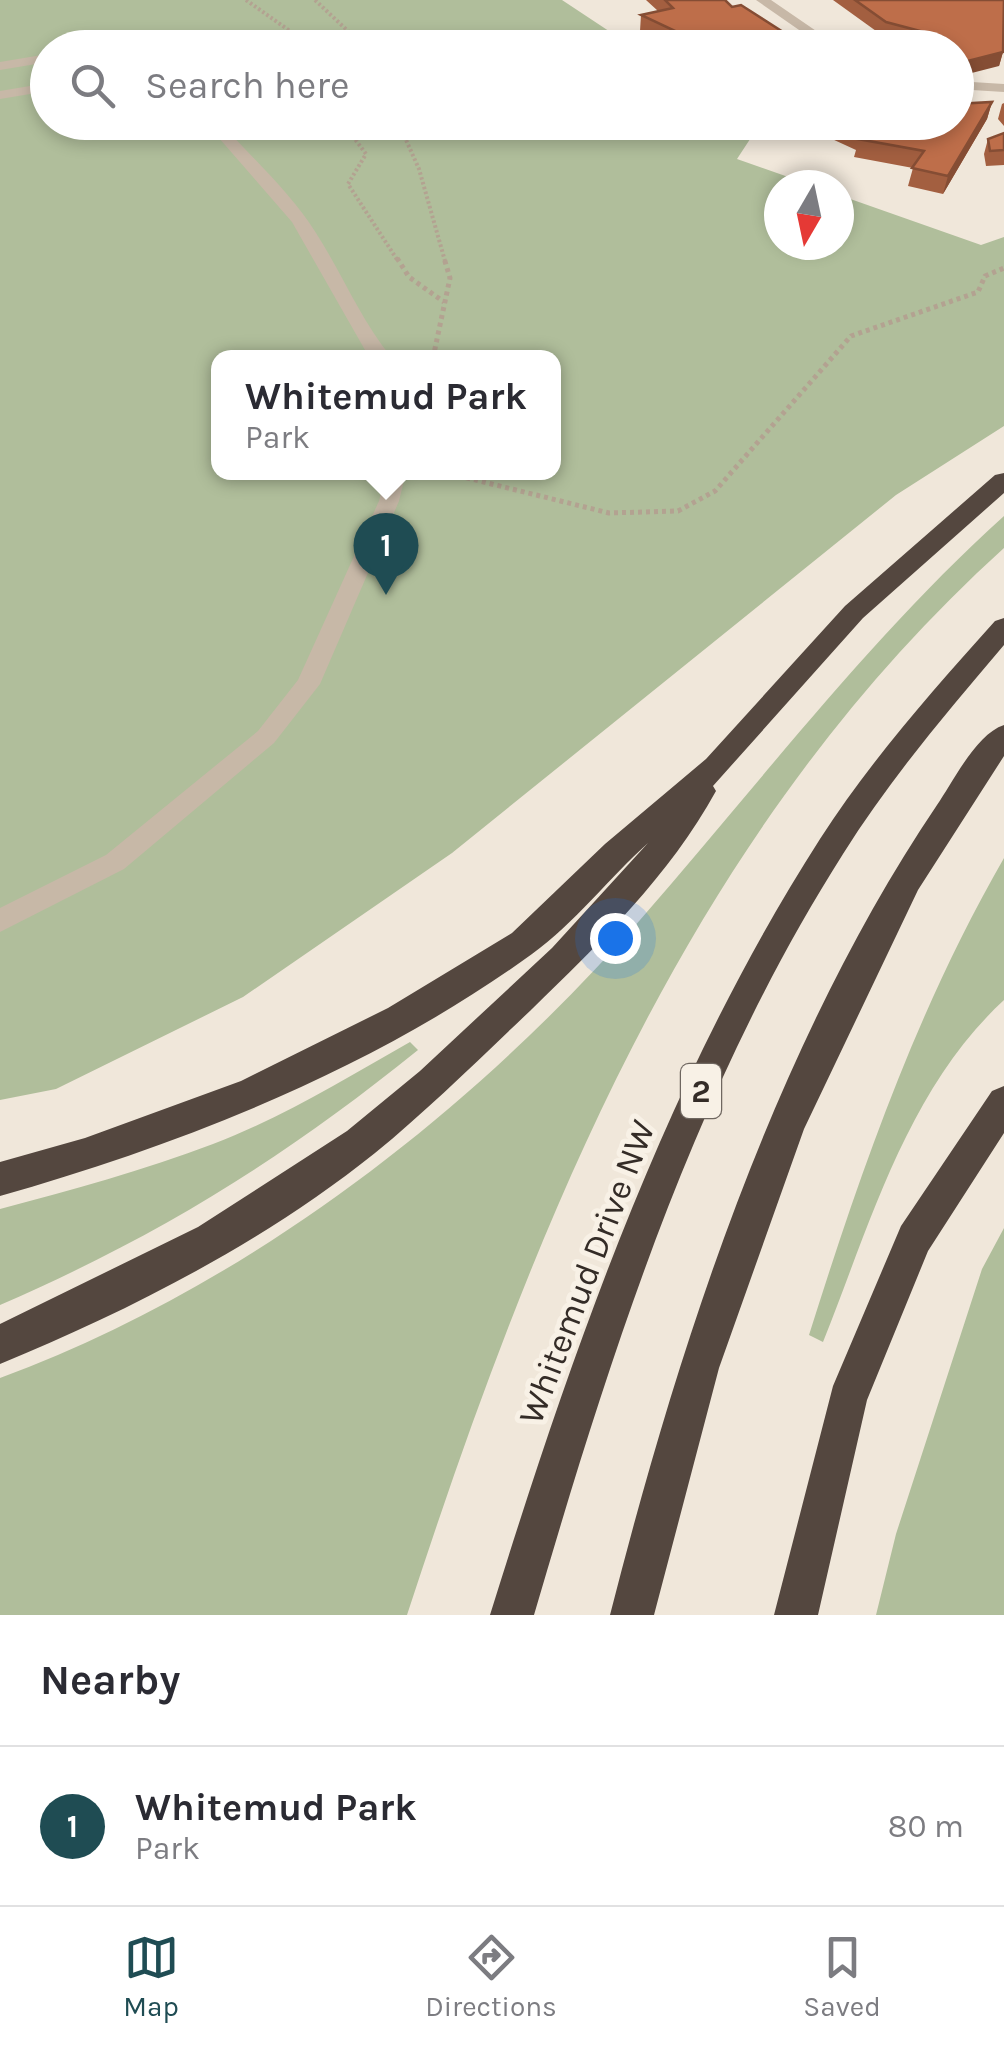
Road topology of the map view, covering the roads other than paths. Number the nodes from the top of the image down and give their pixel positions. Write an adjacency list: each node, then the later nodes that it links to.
1 (762, 0): 2 (street)
2 (808, 30)
3 (30, 61): 4 (street)
4 (0, 66)
5 (974, 87): 6 (street)
6 (1004, 88)
7 (30, 90): 8 (street)
8 (0, 95)
9 (228, 140): 10 (street)
10 (373, 350)
11 (394, 480): 16 (street)
12 (1004, 480): 15 (highway)
13 (1004, 626): 20 (highway, Whitemud Drive NW / 2)
14 (1004, 736): 21 (highway)
15 (716, 767): 18 (highway); 19 (highway)
16 (0, 921)
17 (1004, 1102): 22 (highway)
18 (0, 1179)
19 (0, 1344)
20 (512, 1615)
21 (632, 1615)
22 (796, 1615)

